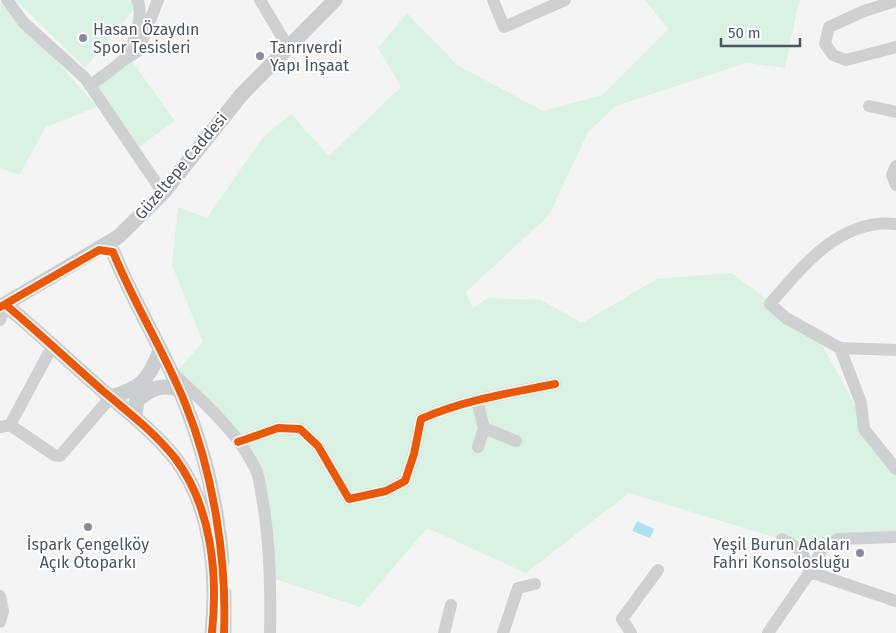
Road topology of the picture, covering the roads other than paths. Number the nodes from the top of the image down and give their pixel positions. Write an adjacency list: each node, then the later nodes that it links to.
1 (7, 0): 12 (street)
2 (137, 0): 11 (street)
3 (158, 0): 11 (street)
4 (260, 0): 9 (street)
5 (335, 0): 9 (main road, Güzeltepe Caddesi)
6 (493, 0): 7 (street)
7 (565, 0)
8 (896, 1): 10 (street)
9 (288, 47): 17 (main road, Güzeltepe Caddesi)
10 (896, 47)
11 (123, 60): 12 (street)
12 (90, 86): 17 (street)
13 (869, 106): 14 (street)
14 (896, 112)
15 (896, 166): 16 (street)
16 (896, 185)
17 (163, 193): 19 (main road, Güzeltepe Caddesi)
18 (896, 224): 23 (street)
19 (106, 251): 20 (main road, Güzeltepe Caddesi); 25 (main road)
20 (3, 306): 21 (street); 22 (main road)
21 (0, 320)
22 (53, 345): 29 (main road); 32 (street)
23 (840, 348): 24 (street); 37 (street)
24 (896, 350)
25 (160, 351): 26 (main road); 29 (main road)
26 (169, 369): 28 (main road); 35 (street)
27 (555, 384): 30 (street)
28 (178, 389): 31 (main road); 48 (main road)
29 (111, 397): 31 (main road); 32 (street)
30 (477, 401): 33 (street); 35 (street)
31 (135, 416): 47 (main road)
32 (5, 426)
33 (484, 428): 34 (street); 36 (street)
34 (516, 441)
35 (238, 442): 49 (street)
36 (478, 447)
37 (896, 469)
38 (896, 537): 41 (street)
39 (782, 539): 41 (street)
40 (658, 570): 52 (street)
41 (810, 572): 44 (street); 53 (street)
42 (535, 584): 51 (street)
43 (0, 596): 46 (street)
44 (896, 601)
45 (450, 605): 50 (street)
46 (0, 622)
47 (212, 633)
48 (224, 633)
49 (270, 633)
50 (444, 633)
51 (502, 633)
52 (631, 633)
53 (768, 633)

